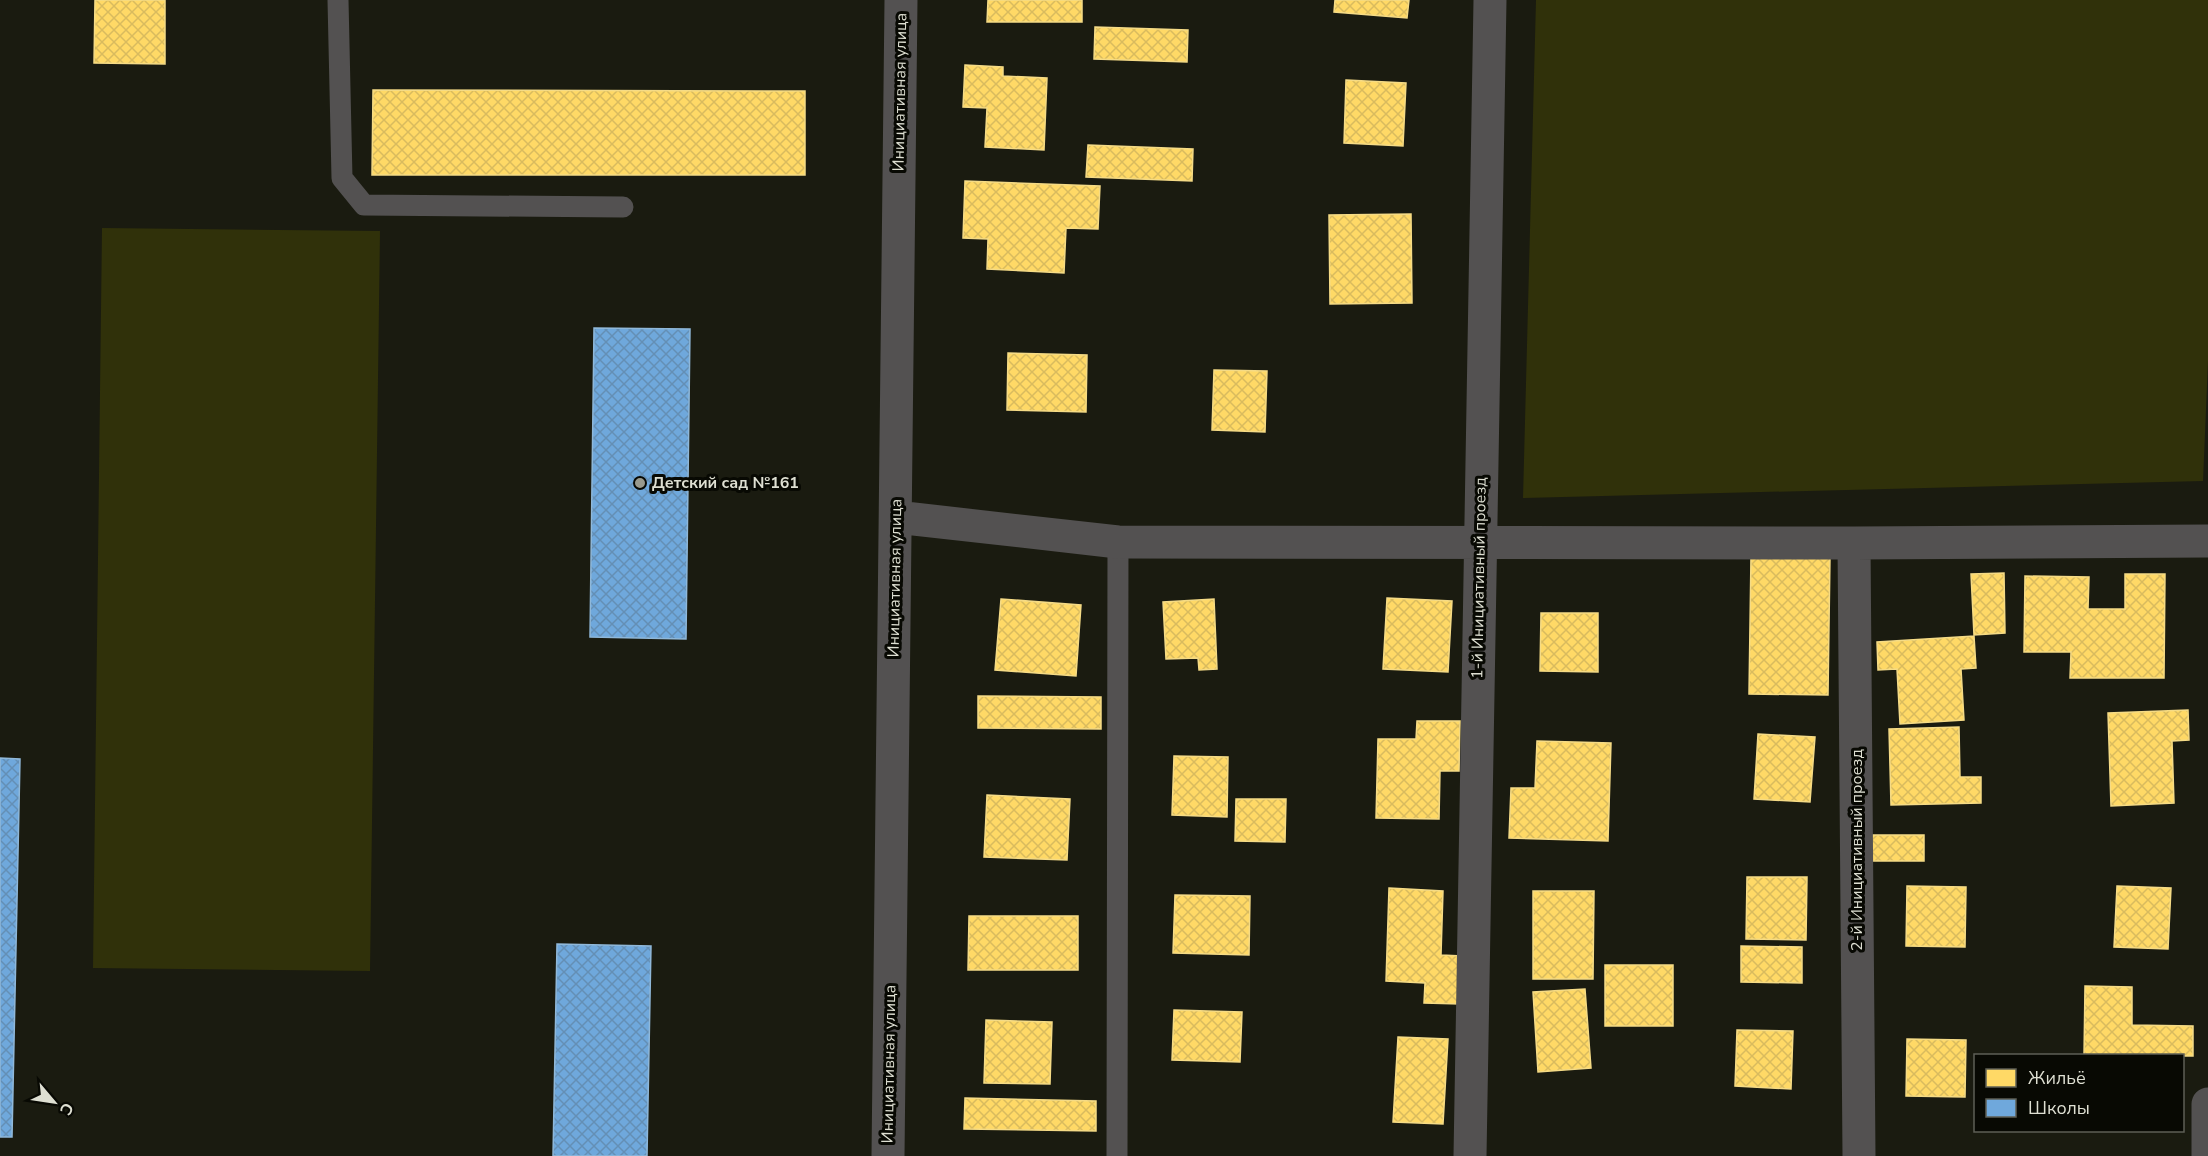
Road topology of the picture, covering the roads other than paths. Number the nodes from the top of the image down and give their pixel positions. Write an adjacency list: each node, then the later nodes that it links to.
1 (338, 0): 4 (lane)
2 (901, 0): 5 (street, Инициативная улица)
3 (1490, 0): 8 (street, 1-й Инициативный проезд)
4 (623, 207)
5 (896, 517): 7 (street); 11 (street, Инициативная улица)
6 (2208, 541): 9 (street)
7 (1118, 542): 8 (street); 12 (lane)
8 (1479, 542): 9 (street); 13 (street, 1-й Инициативный проезд)
9 (1854, 543): 14 (street, 2-й Инициативный проезд)
10 (2208, 1104): 15 (street)
11 (888, 1156)
12 (1117, 1156)
13 (1470, 1156)
14 (1859, 1156)
15 (2208, 1156)

